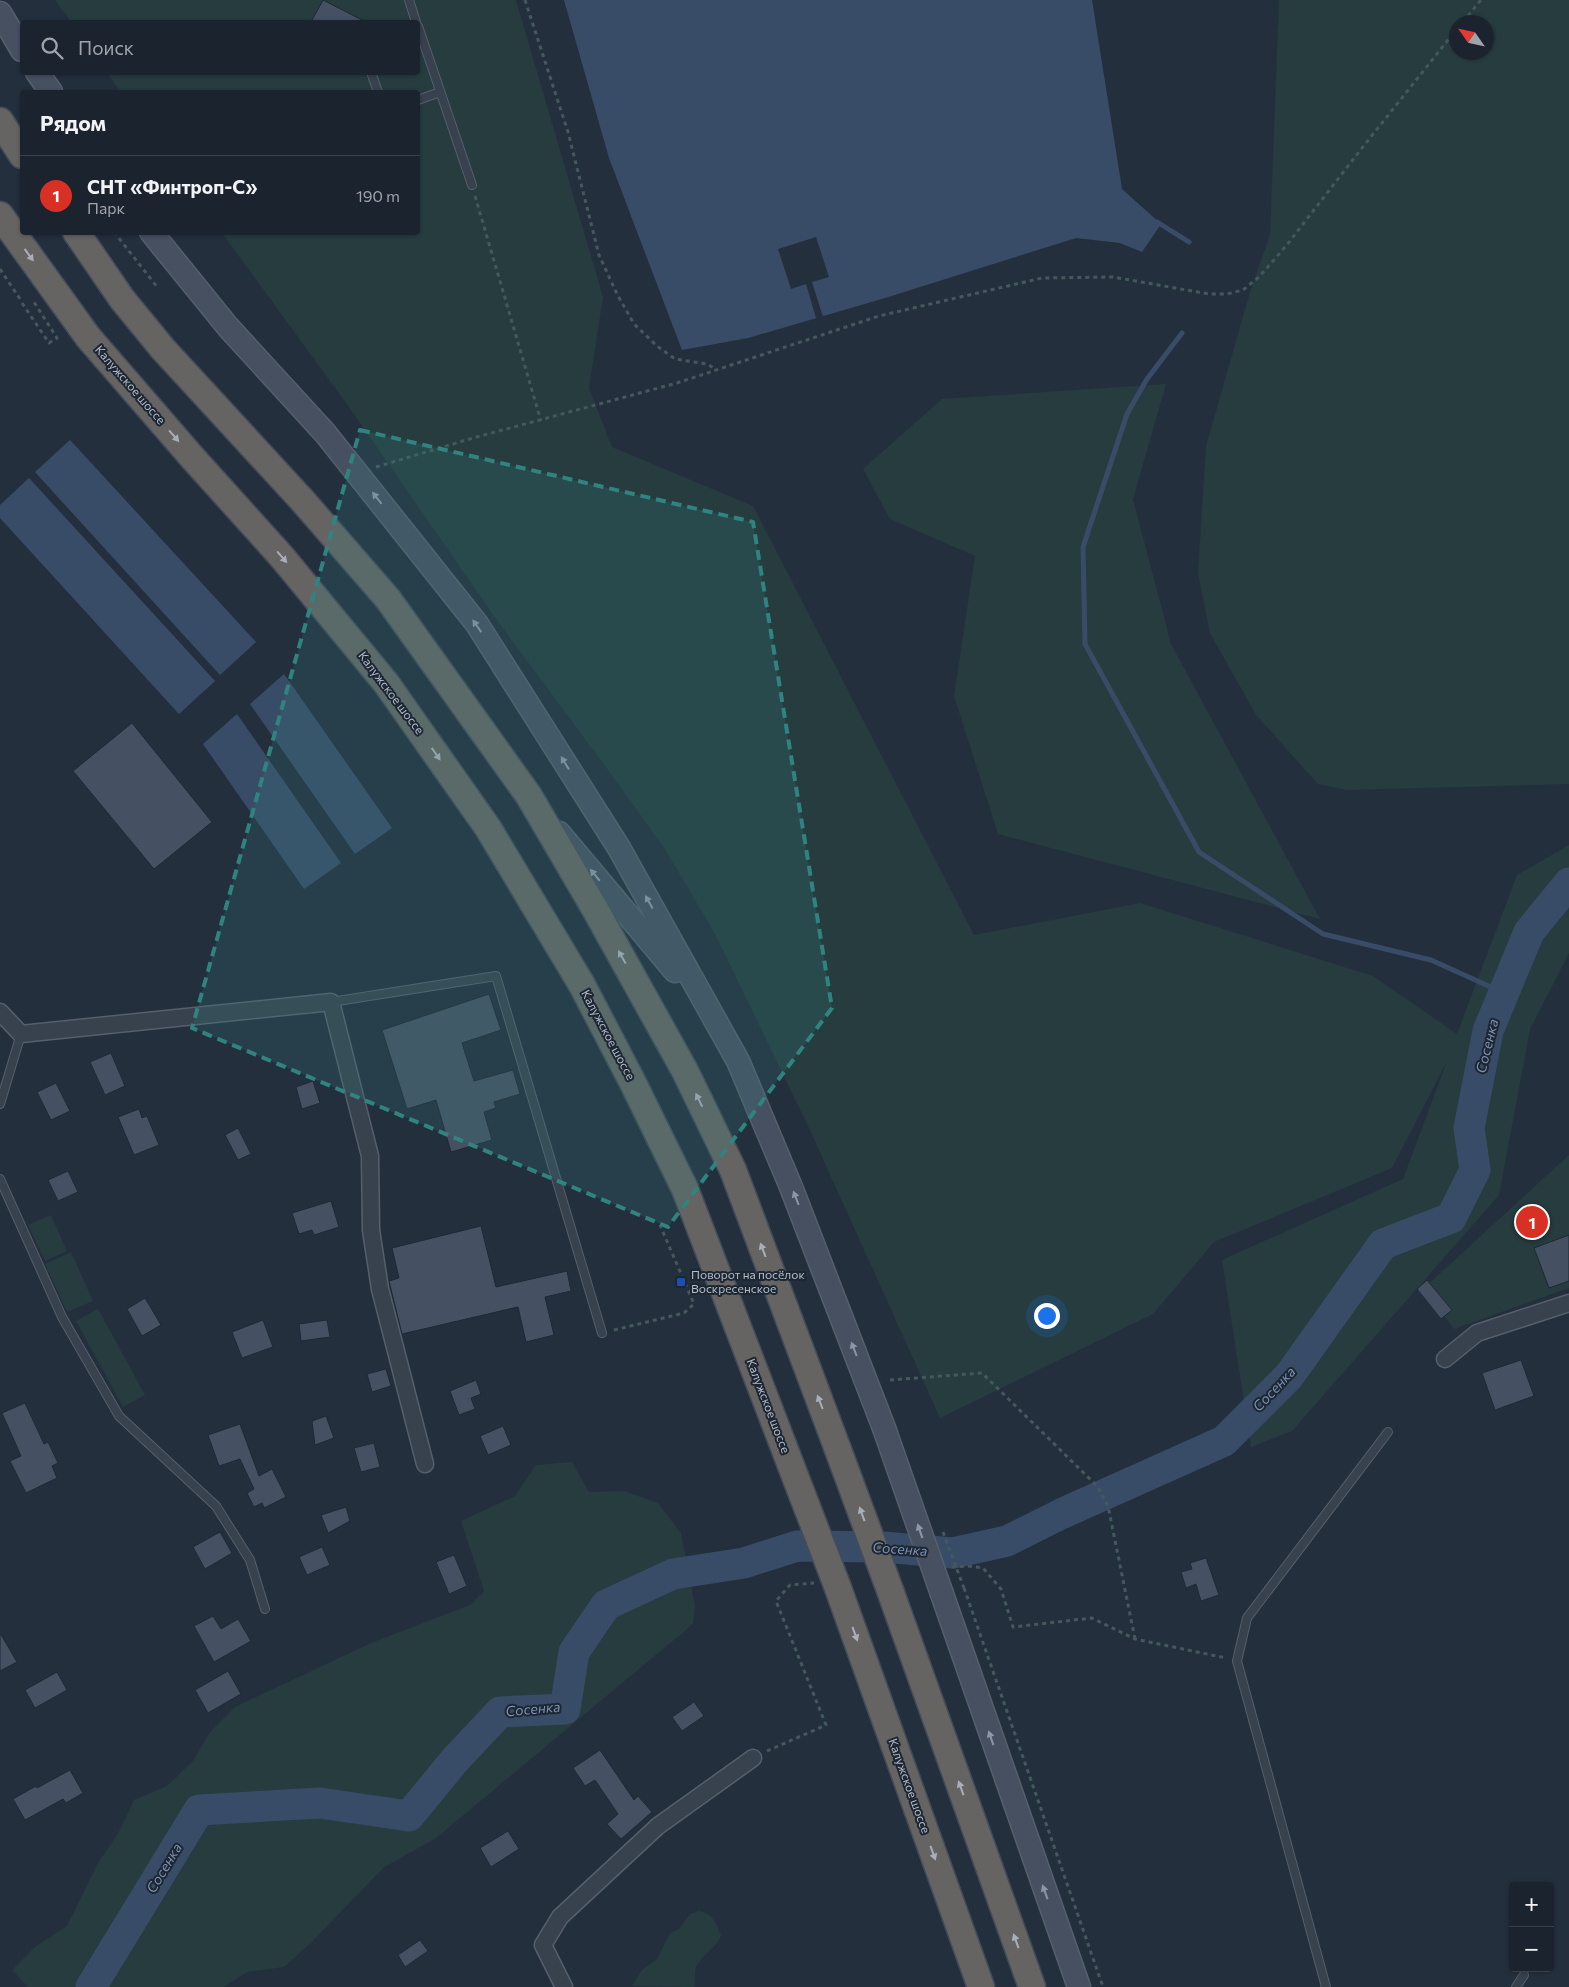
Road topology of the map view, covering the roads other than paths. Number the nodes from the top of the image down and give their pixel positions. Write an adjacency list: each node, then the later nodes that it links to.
1 (409, 0): 3 (lane)
2 (0, 13): 5 (main road)
3 (415, 20)
4 (420, 32): 10 (lane)
5 (20, 47)
6 (39, 75): 8 (main road)
7 (372, 75): 9 (lane)
8 (50, 90)
9 (377, 90)
10 (440, 92): 11 (lane); 14 (lane)
11 (420, 99)
12 (0, 121): 13 (highway)
13 (20, 152)
14 (472, 185)
15 (0, 215): 34 (highway, Калужское шоссе, one-way to 34, bridge)
16 (78, 235): 18 (highway)
17 (152, 235): 21 (main road, one-way to 17)
18 (529, 796): 21 (main road, one-way to 18); 35 (highway, one-way to 18, bridge)
19 (331, 1002): 22 (street); 26 (lane); 29 (street)
20 (0, 1012): 22 (street)
21 (715, 1021): 36 (main road, one-way to 21, bridge)
22 (21, 1034): 23 (lane)
23 (0, 1104)
24 (0, 1179): 30 (lane)
25 (1569, 1303): 27 (street)
26 (602, 1333)
27 (1444, 1359)
28 (1388, 1432): 37 (lane)
29 (425, 1464)
30 (266, 1609)
31 (753, 1758): 33 (street)
32 (1524, 1975): 38 (lane)
33 (564, 1987)
34 (981, 1987)
35 (1032, 1987)
36 (1079, 1987)
37 (1326, 1987)
38 (1516, 1987)

